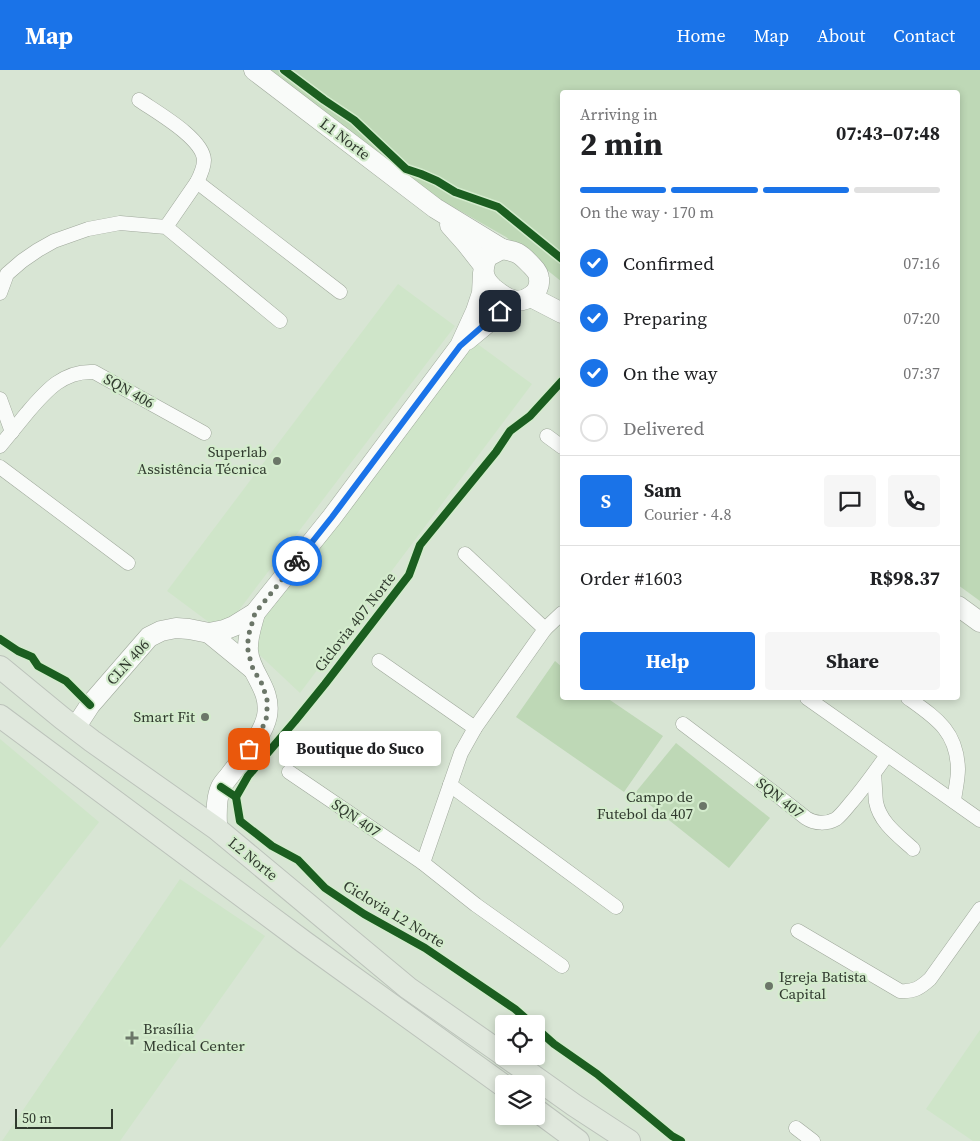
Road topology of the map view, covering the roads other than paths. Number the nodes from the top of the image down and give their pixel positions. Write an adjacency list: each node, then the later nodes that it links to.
1 (254, 70): 4 (street, L1 Norte)
2 (139, 100): 3 (street)
3 (197, 182): 5 (street); 9 (street)
4 (435, 208): 6 (street, L1 Norte); 7 (street, L1 Norte)
5 (166, 228): 8 (street); 14 (street)
6 (502, 249): 7 (street); 10 (street)
7 (483, 270): 10 (street); 15 (street)
8 (4, 271): 11 (street)
9 (340, 292)
10 (528, 292): 12 (street); 13 (street); 15 (street)
11 (0, 293)
12 (560, 302)
13 (560, 312)
14 (280, 321)
15 (460, 346): 26 (street)
16 (0, 399): 17 (street)
17 (12, 432): 18 (street, SQN 406); 20 (street, SQN 406)
18 (204, 433)
19 (547, 436): 21 (street)
20 (0, 446)
21 (560, 446)
22 (0, 467): 24 (street)
23 (465, 554): 29 (street)
24 (128, 563)
25 (960, 607): 28 (street)
26 (255, 613): 30 (street, CLN 406); 32 (street)
27 (560, 615): 29 (street)
28 (980, 622)
29 (545, 629): 39 (street)
30 (209, 633): 32 (street); 38 (street, CLN 406)
31 (378, 661): 39 (street)
32 (253, 669): 46 (street)
33 (3, 671): 38 (main road, L2 Norte)
34 (810, 700): 40 (street)
35 (911, 700): 44 (street)
36 (0, 716): 50 (main road)
37 (682, 724): 42 (street, SQN 407)
38 (75, 728): 46 (main road, L2 Norte)
39 (474, 728): 43 (street)
40 (887, 755): 42 (street, SQN 407); 44 (street)
41 (289, 772): 49 (street, SQN 407)
42 (874, 774): 47 (street)
43 (450, 785): 49 (street); 51 (street)
44 (954, 801): 45 (street)
45 (980, 820)
46 (217, 830): 48 (main road, L2 Norte)
47 (913, 849)
48 (258, 862): 50 (main road); 55 (main road, L2 Norte)
49 (423, 863): 54 (street, SQN 407)
50 (238, 892): 57 (main road)
51 (616, 908)
52 (980, 909): 53 (street)
53 (798, 931)
54 (562, 966)
55 (495, 1050)
56 (517, 1065): 61 (main road, L2 Norte)
57 (495, 1080)
58 (545, 1117): 60 (main road)
59 (796, 1128): 62 (street)
60 (578, 1141)
61 (629, 1141)
62 (813, 1141)

